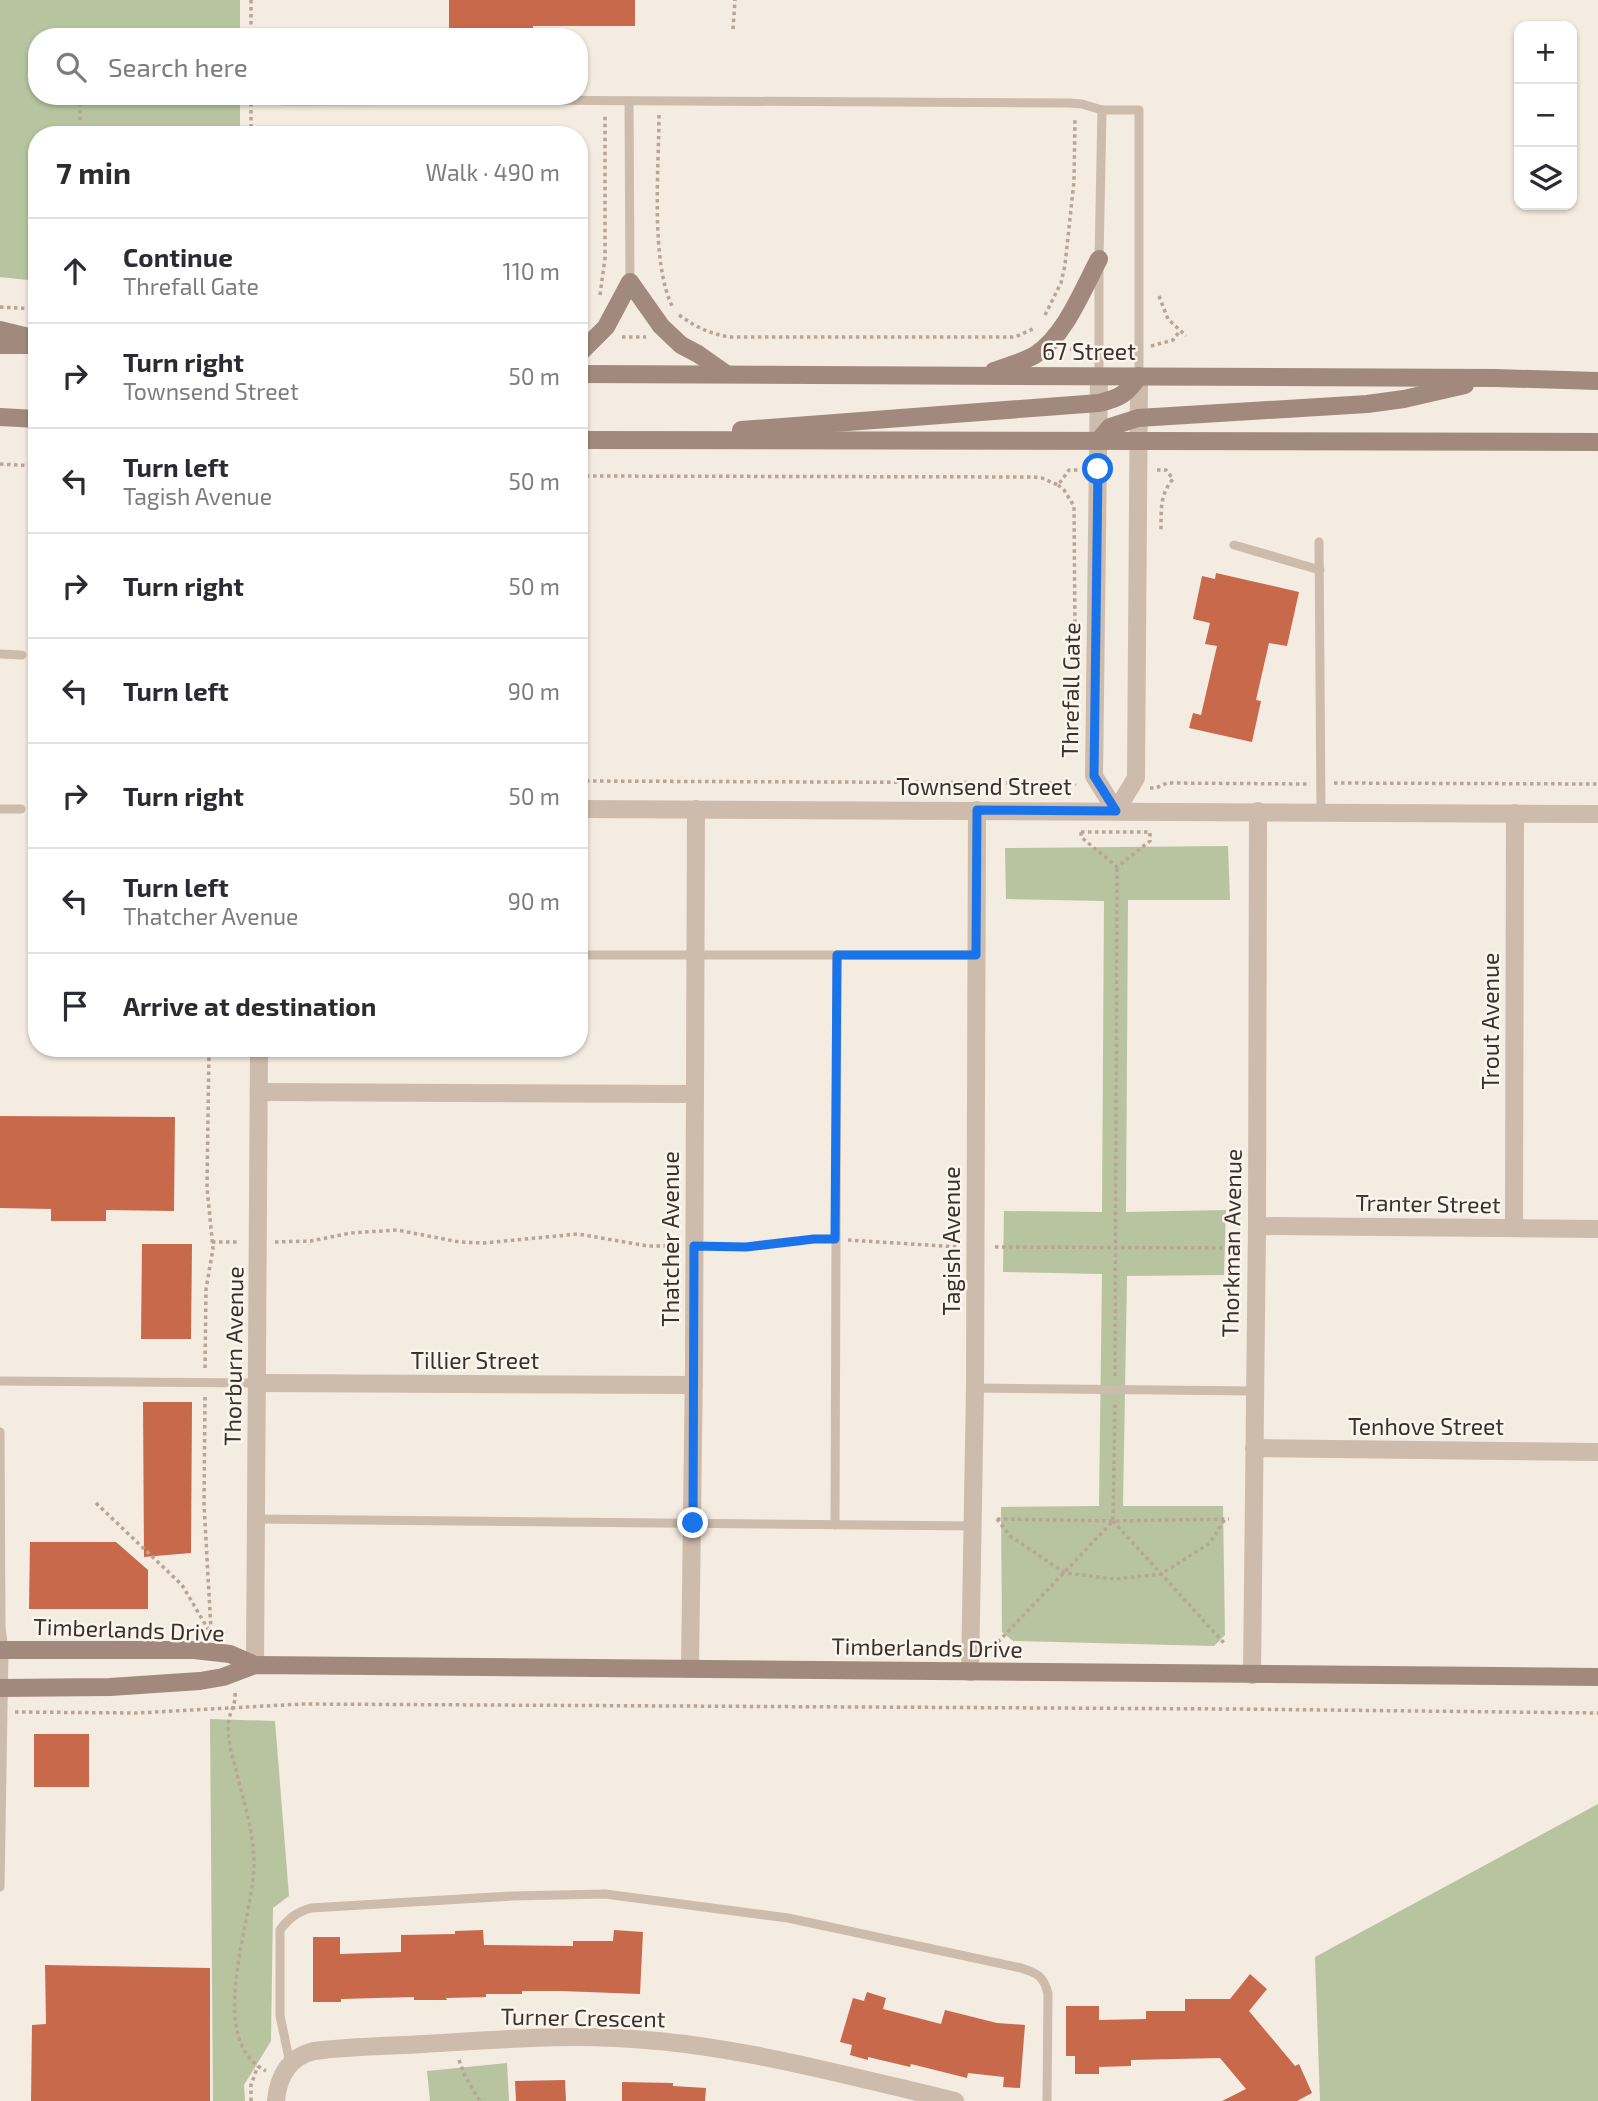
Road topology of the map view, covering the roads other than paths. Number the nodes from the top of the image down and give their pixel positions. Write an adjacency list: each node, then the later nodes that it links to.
1 (588, 101): 2 (lane)
2 (629, 101): 3 (lane); 5 (lane)
3 (1102, 110): 4 (lane); 15 (lane)
4 (1099, 259): 13 (street); 14 (lane)
5 (630, 282): 10 (street); 11 (street)
6 (0, 330): 7 (street)
7 (28, 337)
8 (0, 345): 9 (street)
9 (28, 346)
10 (588, 347)
11 (725, 373): 12 (street, 67 Street); 13 (street, 67 Street)
12 (588, 374)
13 (984, 375): 14 (street, 67 Street)
14 (1099, 376): 15 (street, 67 Street); 18 (street, Threfall Gate)
15 (1139, 376): 16 (street, 67 Street); 18 (street); 20 (street)
16 (1496, 378): 17 (street, 67 Street); 20 (street)
17 (1598, 381)
18 (1099, 402): 23 (street); 25 (street, Threfall Gate)
19 (0, 417): 21 (street)
20 (1138, 418): 24 (street); 25 (street)
21 (28, 419)
22 (588, 440): 23 (street)
23 (606, 440): 25 (street)
24 (1138, 440): 25 (street); 26 (street); 37 (street)
25 (1098, 441): 37 (street, Threfall Gate)
26 (1598, 442)
27 (1320, 542): 29 (lane)
28 (1234, 545): 29 (lane)
29 (1320, 570): 39 (lane)
30 (0, 654): 31 (lane)
31 (22, 655)
32 (0, 809): 33 (lane)
33 (21, 809)
34 (588, 809): 35 (street, Townsend Street)
35 (696, 809): 36 (street, Townsend Street); 43 (street, Thatcher Avenue)
36 (977, 810): 37 (street, Townsend Street); 45 (street, Tagish Avenue)
37 (1116, 811): 38 (street, Townsend Street)
38 (1258, 811): 39 (street, Townsend Street); 49 (street, Thorkman Avenue)
39 (1321, 812): 40 (street, Townsend Street)
40 (1516, 813): 41 (street, Townsend Street); 50 (street, Trout Avenue)
41 (1598, 814)
42 (588, 955): 43 (lane)
43 (696, 955): 44 (lane); 48 (street, Thatcher Avenue)
44 (837, 955): 45 (lane); 62 (lane)
45 (976, 955): 55 (street, Tagish Avenue)
46 (260, 1057): 47 (street, Thorburn Avenue)
47 (259, 1092): 48 (street); 53 (street, Thorburn Avenue)
48 (695, 1094): 54 (street, Thatcher Avenue)
49 (1257, 1226): 50 (street, Tranter Street); 56 (street, Thorkman Avenue)
50 (1514, 1228): 51 (street, Tranter Street)
51 (1598, 1229)
52 (0, 1381): 53 (lane)
53 (257, 1383): 54 (street, Tillier Street); 60 (street, Thorburn Avenue)
54 (694, 1385): 61 (street, Thatcher Avenue)
55 (975, 1388): 56 (lane); 63 (street, Tagish Avenue)
56 (1254, 1391): 58 (street, Thorkman Avenue)
57 (0, 1432): 64 (lane)
58 (1254, 1448): 59 (street, Tenhove Street); 68 (street, Thorkman Avenue)
59 (1598, 1452)
60 (255, 1519): 61 (lane); 65 (street, Thorburn Avenue)
61 (693, 1523): 62 (lane); 66 (street, Thatcher Avenue)
62 (835, 1525): 63 (lane)
63 (974, 1527): 67 (street, Tagish Avenue)
64 (2, 1650): 65 (street, Timberlands Drive); 70 (lane)
65 (255, 1665): 66 (street, Timberlands Drive); 70 (street, Timberlands Drive)
66 (690, 1669): 67 (street, Timberlands Drive)
67 (970, 1672): 68 (street, Timberlands Drive)
68 (1252, 1675): 69 (street, Timberlands Drive)
69 (1598, 1677)
70 (2, 1688): 71 (lane)
71 (0, 1887)
72 (286, 2071): 73 (street); 74 (street, Turner Crescent); 75 (lane)
73 (276, 2101)
74 (955, 2101)
75 (1047, 2101)

